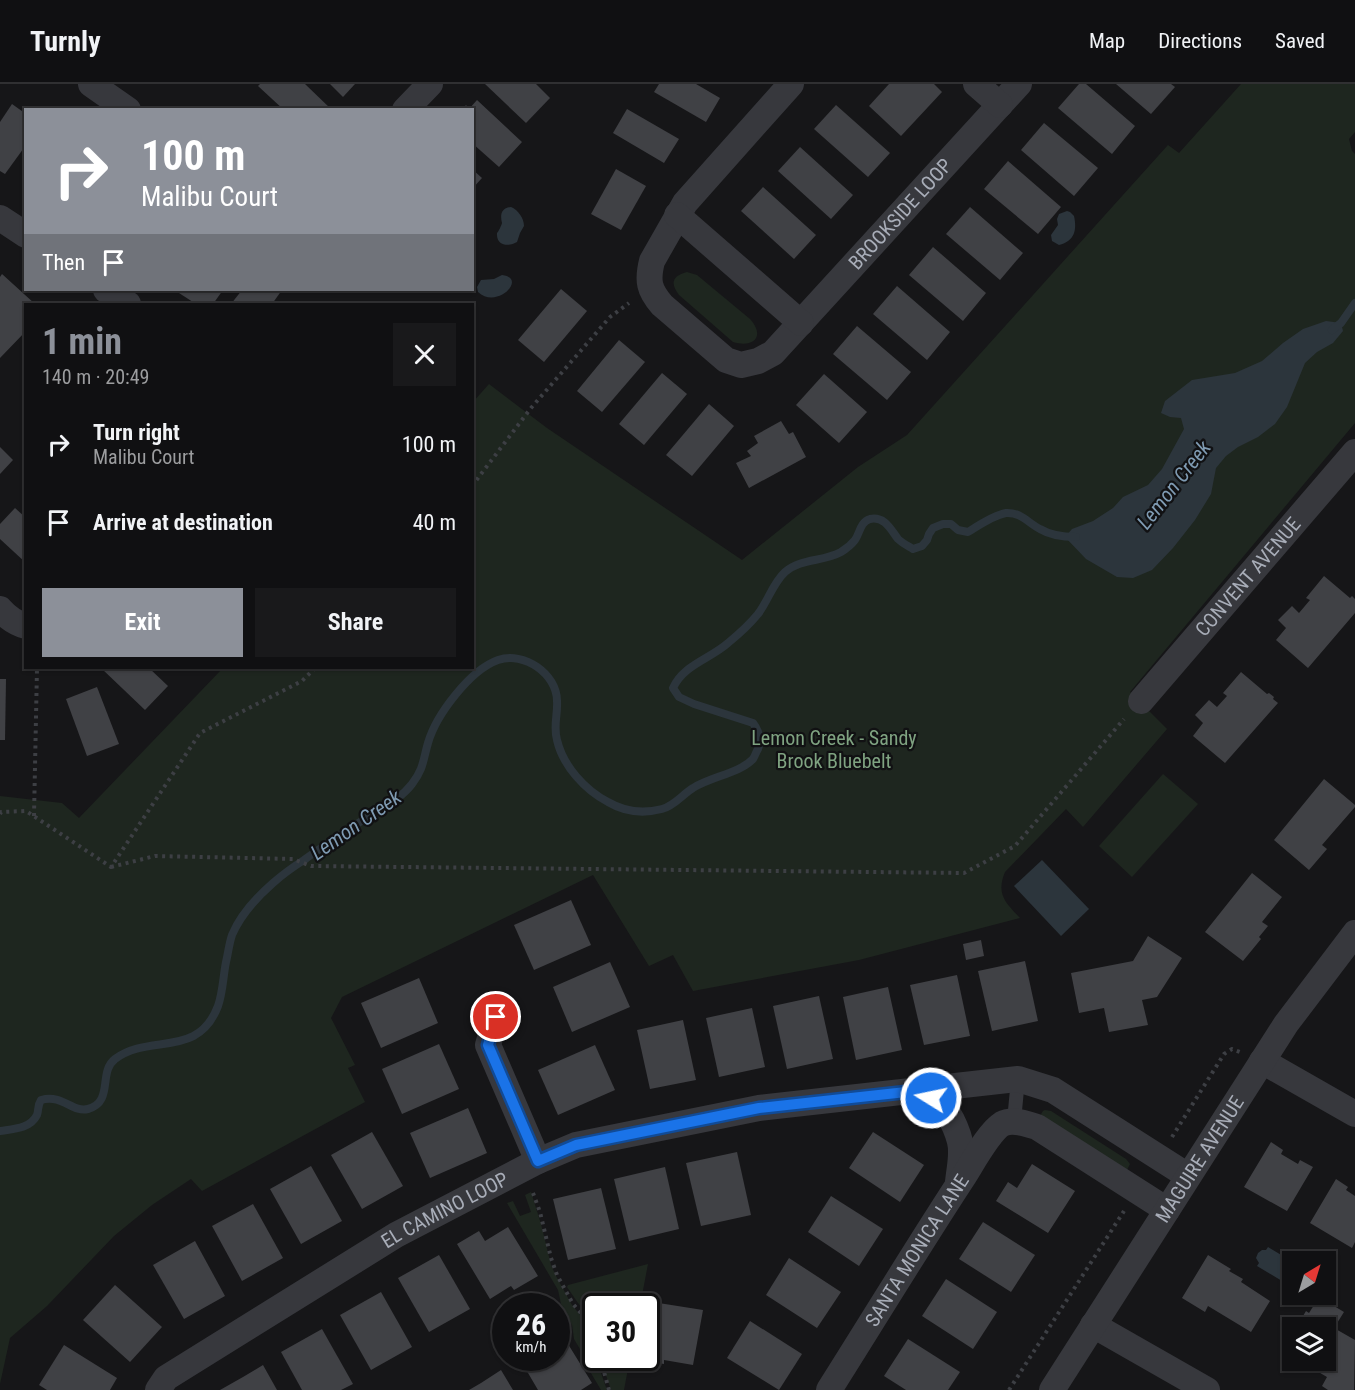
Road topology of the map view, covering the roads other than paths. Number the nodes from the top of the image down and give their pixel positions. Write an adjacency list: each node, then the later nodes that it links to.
1 (91, 84): 7 (street)
2 (430, 84): 8 (street)
3 (791, 84): 9 (street, BROOKSIDE LOOP)
4 (976, 84): 6 (street)
5 (1019, 84): 6 (street, BROOKSIDE LOOP)
6 (1000, 105): 14 (street, BROOKSIDE LOOP)
7 (125, 108)
8 (407, 108)
9 (677, 216): 14 (street); 14 (street, BROOKSIDE LOOP)
10 (0, 218): 11 (street)
11 (24, 234)
12 (108, 291): 13 (street)
13 (126, 303)
14 (801, 323)
15 (1355, 452): 18 (street, CONVENT AVENUE)
16 (0, 609): 17 (street)
17 (24, 625)
18 (1140, 700)
19 (1355, 933): 21 (street, MAGUIRE AVENUE)
20 (496, 1017): 26 (street)
21 (1262, 1061): 24 (street); 27 (street, MAGUIRE AVENUE)
22 (1018, 1079): 23 (street, EL CAMINO LOOP); 25 (lane); 27 (street)
23 (915, 1091): 26 (street, EL CAMINO LOOP); 28 (street)
24 (1355, 1114)
25 (1014, 1121): 28 (street, SANTA MONICA LANE); 29 (street)
26 (538, 1161): 31 (street, EL CAMINO LOOP)
27 (1188, 1176): 29 (street, MAGUIRE AVENUE)
28 (958, 1185): 32 (street, SANTA MONICA LANE)
29 (1167, 1210): 30 (street, MAGUIRE AVENUE)
30 (1093, 1325): 33 (street, MAGUIRE AVENUE); 34 (street)
31 (158, 1390)
32 (829, 1390)
33 (1052, 1390)
34 (1207, 1390)

